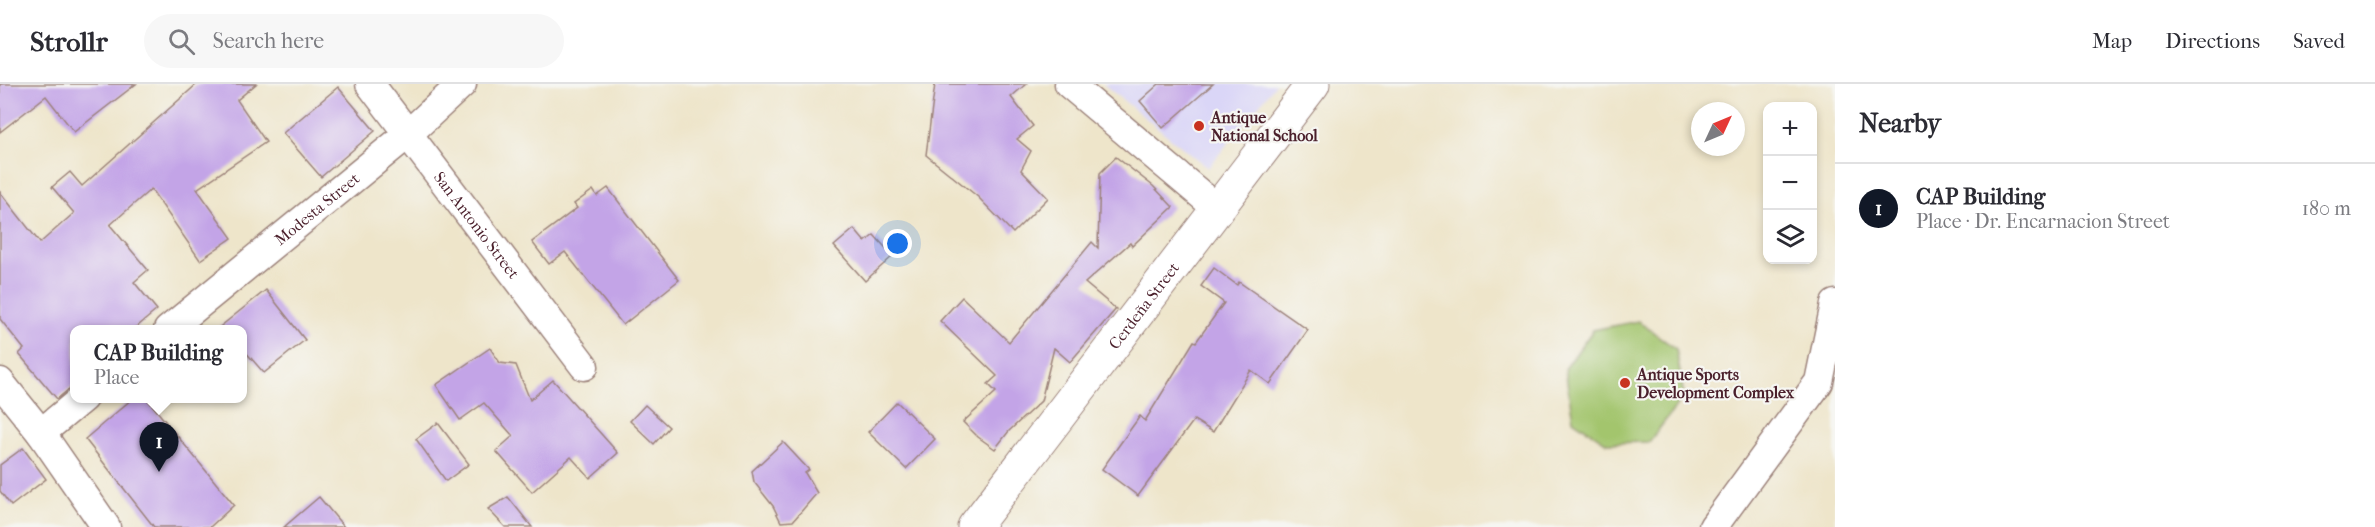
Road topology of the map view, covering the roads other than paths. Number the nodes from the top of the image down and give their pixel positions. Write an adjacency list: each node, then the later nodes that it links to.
1 (370, 84): 5 (street, San Antonio Street)
2 (462, 84): 5 (street, Modesta Street)
3 (1069, 84): 6 (street)
4 (1313, 84): 6 (main road, Cerdeña Street)
5 (408, 134): 8 (street, Modesta Street); 9 (street, San Antonio Street)
6 (1218, 209): 14 (main road, Cerdeña Street)
7 (1835, 304): 15 (street)
8 (174, 325)
9 (585, 366)
10 (0, 382): 12 (street)
11 (78, 403): 12 (street)
12 (41, 433): 13 (street)
13 (106, 527)
14 (974, 527)
15 (1713, 527)

